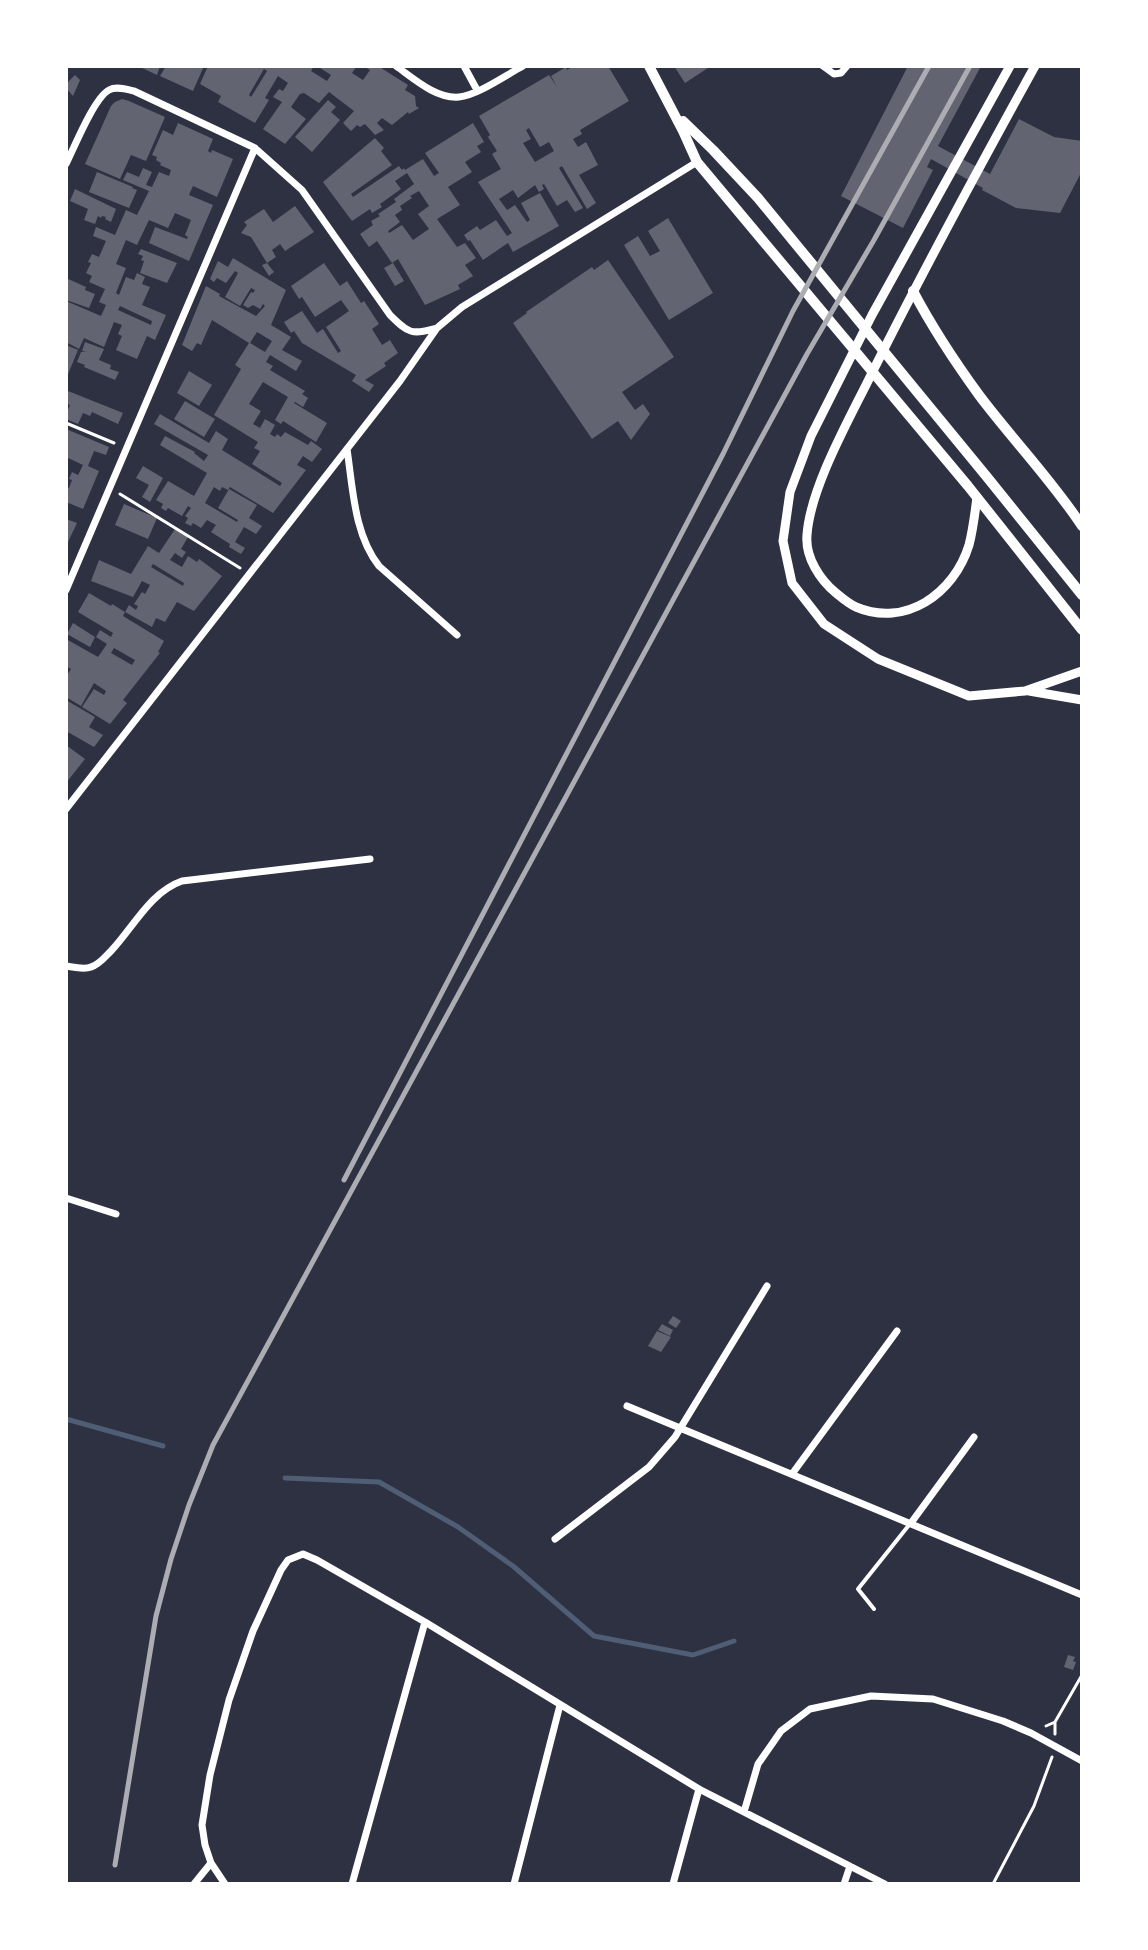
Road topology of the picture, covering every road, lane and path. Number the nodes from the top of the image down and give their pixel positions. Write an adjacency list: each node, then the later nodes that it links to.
1 (396, 66): 9 (street)
2 (464, 66): 9 (street)
3 (523, 66): 9 (street)
4 (649, 66): 10 (main road)
5 (823, 66): 6 (street)
6 (847, 66)
7 (1010, 66): 29 (street)
8 (1035, 66): 15 (street)
9 (477, 90)
10 (668, 105): 12 (main road); 13 (main road)
11 (255, 148): 14 (street); 16 (street); 18 (street)
12 (713, 150): 13 (main road); 25 (main road)
13 (697, 162): 16 (street); 21 (main road)
14 (66, 164)
15 (913, 291): 21 (street); 22 (main road)
16 (437, 328): 19 (street)
17 (66, 423): 18 (path)
18 (125, 448): 20 (street)
19 (347, 449): 23 (street); 27 (street)
20 (109, 487): 23 (path); 24 (street)
21 (977, 497): 26 (main road)
22 (1082, 526)
23 (250, 574): 31 (street)
24 (66, 590)
25 (1082, 595)
26 (1082, 630)
27 (457, 635)
28 (1082, 671): 29 (street)
29 (1025, 691): 30 (street)
30 (1082, 700)
31 (66, 809)
32 (370, 859): 33 (street)
33 (66, 966)
34 (66, 1198): 35 (street)
35 (116, 1214)
36 (767, 1286): 39 (street)
37 (897, 1331): 41 (street)
38 (627, 1406): 39 (street)
39 (680, 1428): 41 (street); 43 (street)
40 (974, 1437): 42 (street)
41 (792, 1474): 42 (street)
42 (911, 1523): 44 (street); 45 (lane)
43 (555, 1539)
44 (1082, 1595)
45 (874, 1609)
46 (425, 1622): 48 (street); 54 (street); 58 (street)
47 (1082, 1675): 49 (path)
48 (560, 1705): 52 (street); 59 (street)
49 (1031, 1733): 50 (street); 53 (street)
50 (1055, 1747): 51 (street); 63 (path)
51 (1082, 1761)
52 (699, 1789): 53 (street); 60 (street)
53 (744, 1812): 55 (street)
54 (211, 1863): 56 (street); 57 (street)
55 (850, 1866): 61 (street); 62 (street)
56 (194, 1884)
57 (225, 1884)
58 (352, 1884)
59 (514, 1884)
60 (673, 1884)
61 (844, 1884)
62 (885, 1884)
63 (993, 1884)

